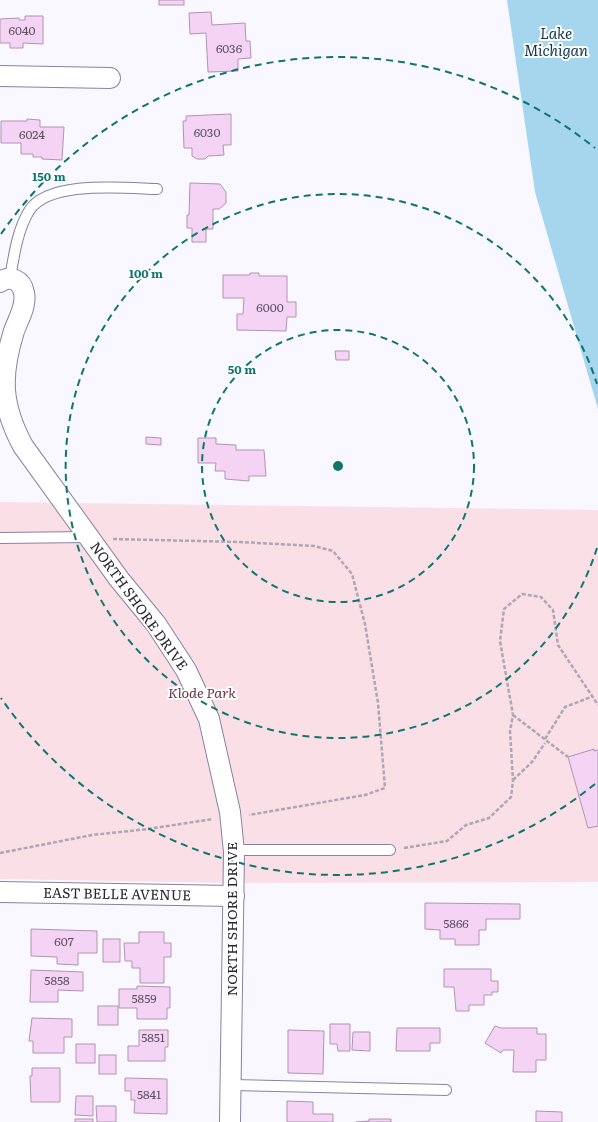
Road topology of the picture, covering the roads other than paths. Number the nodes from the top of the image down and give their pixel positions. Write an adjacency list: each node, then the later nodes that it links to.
1 (0, 76): 2 (street)
2 (110, 78)
3 (157, 189): 4 (lane)
4 (5, 280): 5 (street, NORTH SHORE DRIVE)
5 (1, 372): 6 (street, NORTH SHORE DRIVE)
6 (89, 537): 7 (lane); 8 (street, NORTH SHORE DRIVE)
7 (0, 538)
8 (233, 850): 9 (lane); 11 (street, NORTH SHORE DRIVE)
9 (390, 850)
10 (0, 892): 11 (street, EAST BELLE AVENUE)
11 (234, 896): 12 (street, NORTH SHORE DRIVE)
12 (231, 1085): 13 (lane); 14 (street, NORTH SHORE DRIVE)
13 (446, 1090)
14 (230, 1122)

